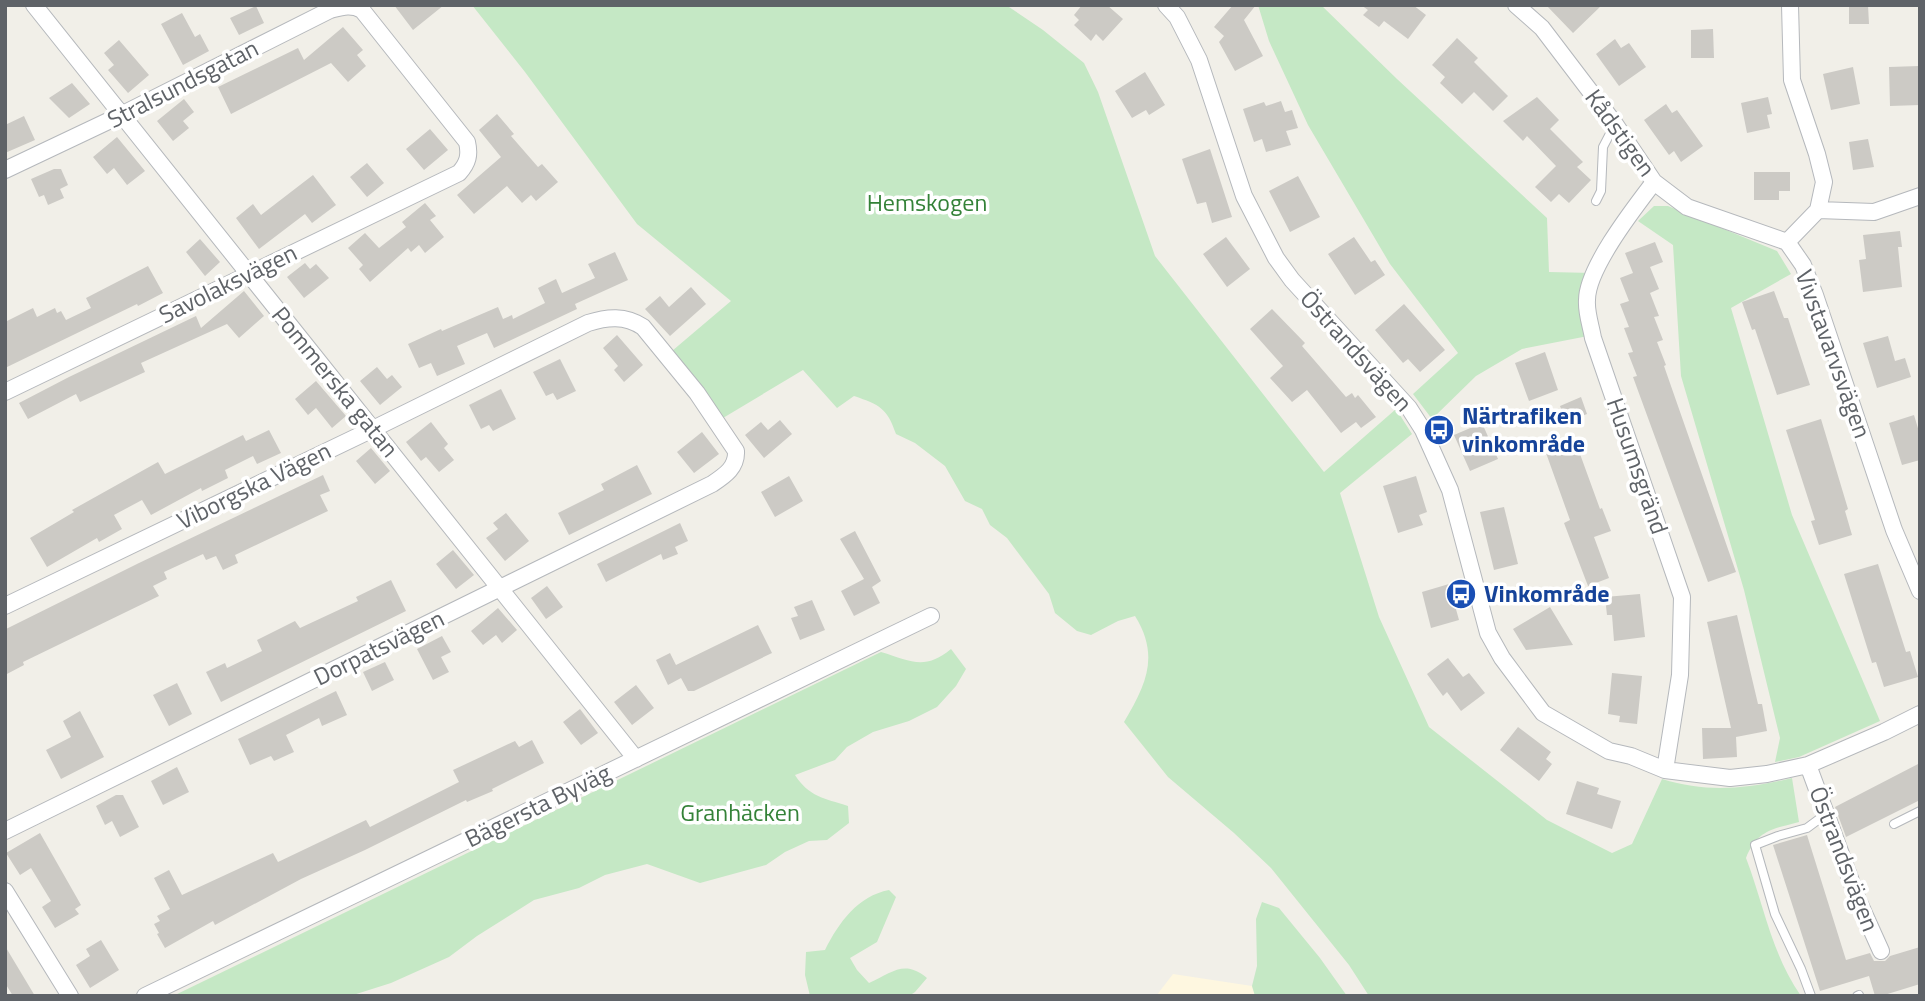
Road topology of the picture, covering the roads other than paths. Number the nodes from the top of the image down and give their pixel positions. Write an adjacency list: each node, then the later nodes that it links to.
1 (34, 5): 5 (street, Pommerska gatan)
2 (1516, 5): 6 (street, Kådstigen)
3 (1790, 5): 12 (street)
4 (1177, 9): 25 (street, Östrandsvägen)
5 (121, 115): 7 (street, Stralsundsgatan); 8 (street, Stralsundsgatan); 14 (street, Pommerska gatan)
6 (1615, 124): 9 (street, Kådstigen); 11 (lane)
7 (5, 170)
8 (450, 176): 14 (street, Savolaksvägen)
9 (1654, 182): 13 (street, Kådstigen); 25 (street, Husumsgränd)
10 (1918, 200): 12 (street)
11 (1596, 201)
12 (1818, 210): 13 (street, Vivstavarvsvägen)
13 (1787, 242): 19 (street, Vivstavarvsvägen)
14 (249, 274): 15 (street, Savolaksvägen); 16 (street, Pommerska gatan)
15 (5, 392)
16 (373, 429): 17 (street, Viborgska Vägen); 18 (street, Pommerska gatan); 20 (street, Viborgska Vägen)
17 (736, 451): 18 (street, Dorpatsvägen)
18 (500, 589): 23 (street, Pommerska gatan); 29 (street, Dorpatsvägen)
19 (1920, 591)
20 (5, 606)
21 (931, 616): 23 (street, Bägersta Byväg)
22 (1920, 714): 24 (street, Östrandsvägen)
23 (636, 758): 33 (street, Bägersta Byväg)
24 (1808, 765): 25 (street, Östrandsvägen); 27 (street, Östrandsvägen)
25 (1665, 769)
26 (1920, 811): 28 (lane)
27 (1826, 814): 31 (street, Östrandsvägen); 34 (lane)
28 (1894, 824)
29 (5, 831)
30 (5, 891): 32 (street)
31 (1881, 951)
32 (70, 996)
33 (145, 996)
34 (1811, 996)

